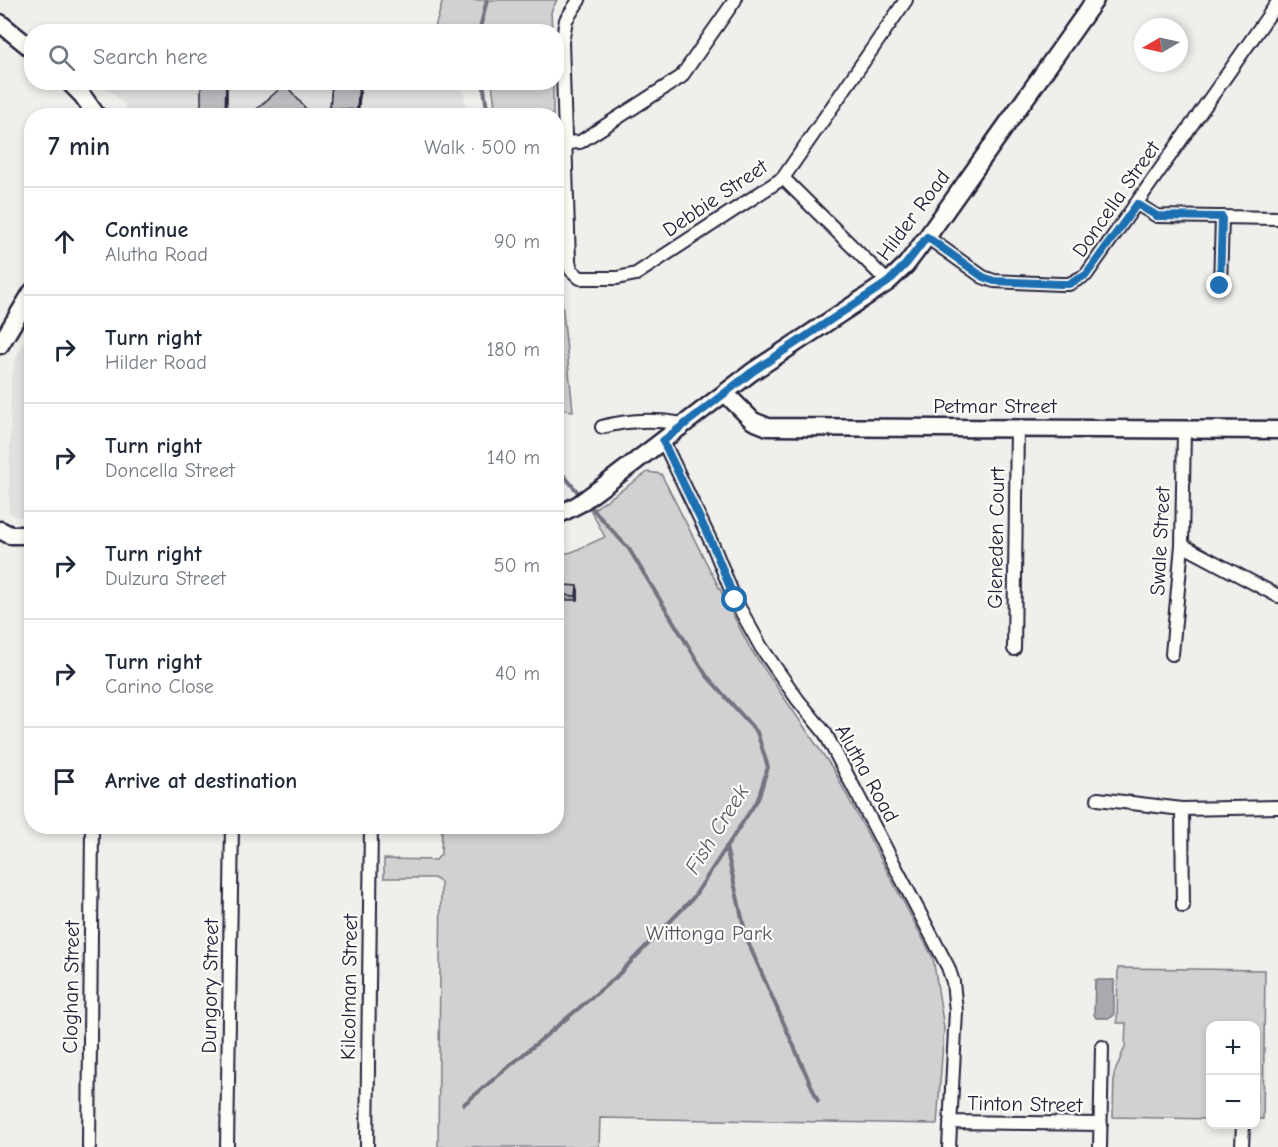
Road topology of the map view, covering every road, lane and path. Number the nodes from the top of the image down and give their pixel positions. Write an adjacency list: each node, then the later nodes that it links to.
1 (579, 0): 7 (street)
2 (735, 0): 14 (street)
3 (906, 0): 15 (street, Debbie Street)
4 (1095, 0): 19 (street, Hilder Road)
5 (1278, 2): 16 (street, Doncella Street)
6 (0, 22): 8 (street)
7 (564, 31)
8 (24, 42)
9 (77, 90): 11 (street)
10 (563, 90): 12 (street)
11 (91, 108)
12 (564, 108)
13 (564, 109): 14 (street)
14 (565, 142): 15 (street, Debbie Street)
15 (783, 178): 20 (street)
16 (1137, 204): 17 (street); 19 (street, Doncella Street)
17 (1222, 217): 18 (street); 21 (street)
18 (1278, 218)
19 (927, 237): 20 (street, Hilder Road)
20 (888, 282): 24 (street, Hilder Road)
21 (1220, 286)
22 (24, 305): 23 (street)
23 (0, 345)
24 (725, 393): 25 (street, Hilder Road); 27 (street, Petmar Street)
25 (684, 424): 26 (street); 30 (street, Hilder Road)
26 (602, 427)
27 (1017, 428): 28 (street, Petmar Street); 36 (street, Gleneden Court)
28 (1184, 430): 29 (street, Petmar Street); 34 (street, Swale Street)
29 (1278, 430)
30 (663, 441): 31 (street, Hilder Road); 46 (street, Alutha Road)
31 (564, 512)
32 (0, 530): 33 (street)
33 (24, 535)
34 (1182, 545): 35 (street); 37 (street, Swale Street)
35 (1278, 596)
36 (1014, 649)
37 (1172, 654)
38 (1098, 799): 40 (street)
39 (1278, 807): 40 (street)
40 (1182, 809): 44 (street)
41 (92, 834): 49 (street, Cloghan Street)
42 (232, 834): 50 (street, Dungory Street)
43 (371, 834): 51 (street, Kilcolman Street)
44 (1183, 906)
45 (1102, 1047): 47 (street)
46 (950, 1122): 47 (street, Tinton Street); 52 (street, Alutha Road)
47 (1101, 1124): 53 (street)
48 (1243, 1129): 54 (street)
49 (89, 1147)
50 (227, 1147)
51 (367, 1147)
52 (949, 1147)
53 (1100, 1147)
54 (1242, 1147)

